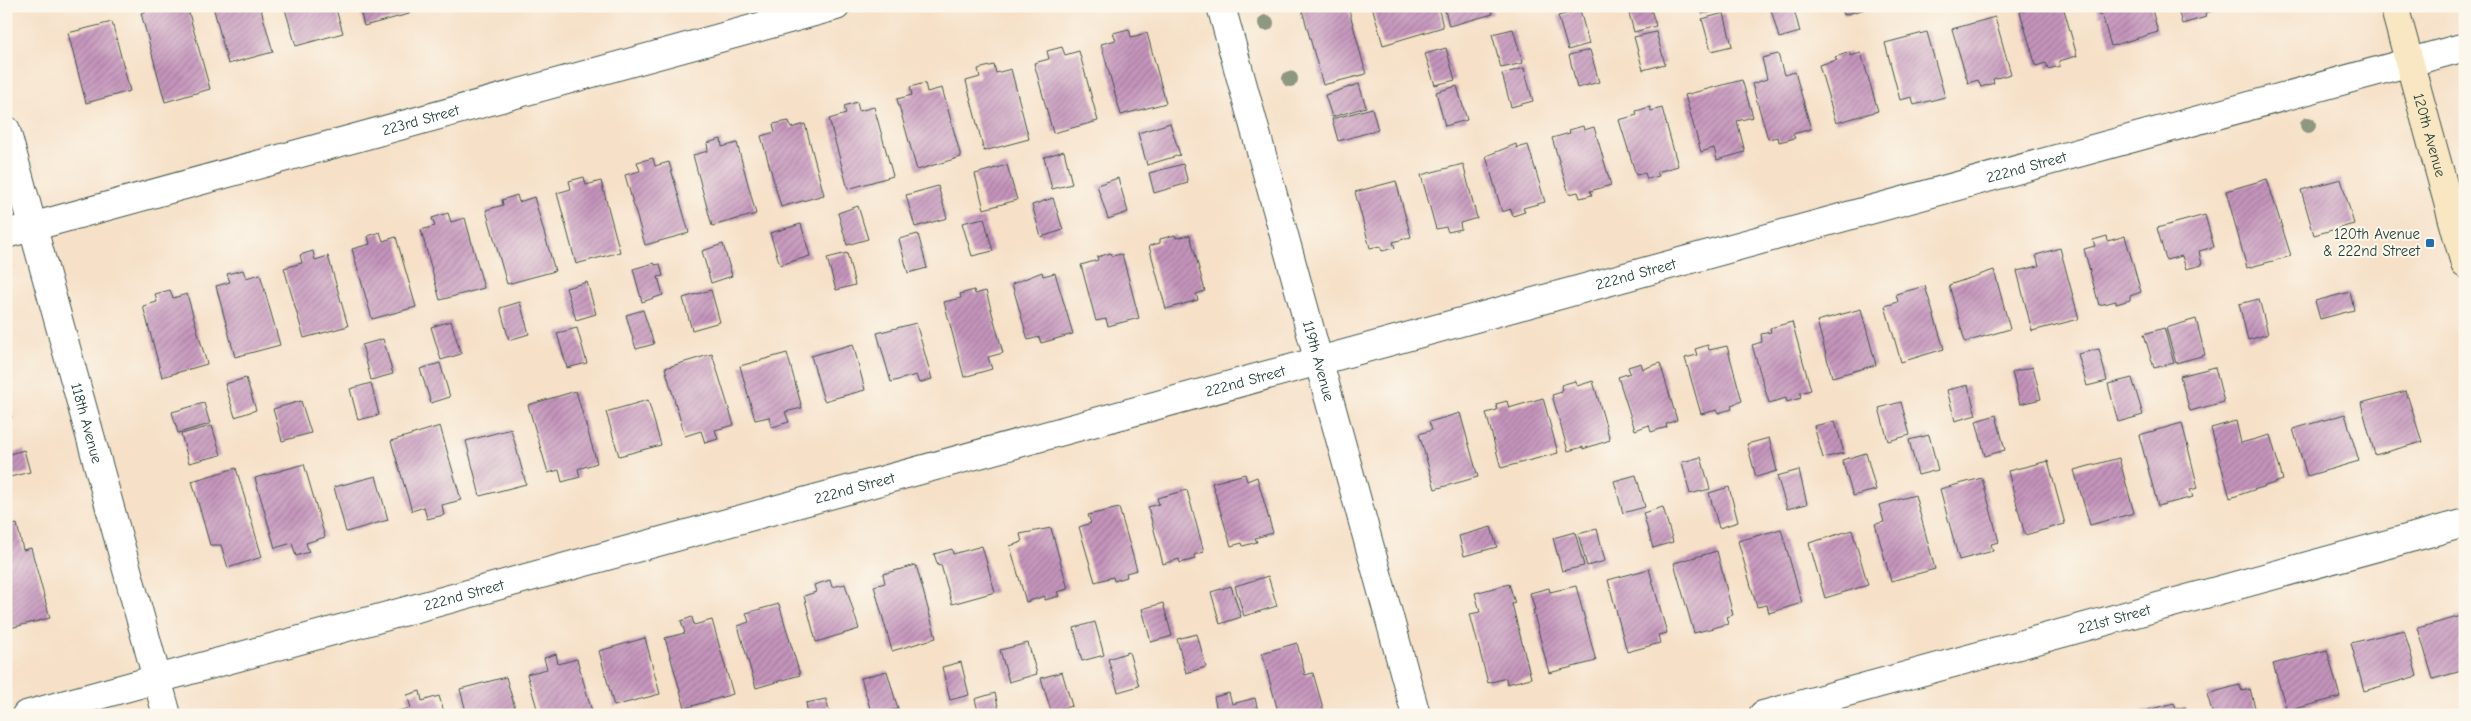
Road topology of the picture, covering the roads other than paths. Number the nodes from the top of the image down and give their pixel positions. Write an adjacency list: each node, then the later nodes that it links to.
1 (836, 6): 7 (street, 223rd Street)
2 (1222, 6): 10 (street, 119th Avenue)
3 (2394, 6): 5 (street, 120th Avenue)
4 (2465, 47): 5 (street, 222nd Street)
5 (2410, 61): 9 (street, 120th Avenue); 10 (street, 222nd Street)
6 (6, 130): 7 (street, 118th Avenue)
7 (33, 227): 8 (street, 223rd Street); 12 (street, 118th Avenue)
8 (6, 234)
9 (2465, 264)
10 (1318, 360): 12 (street, 222nd Street); 15 (street, 119th Avenue)
11 (2465, 523): 16 (street, 221st Street)
12 (157, 678): 13 (street, 222nd Street); 14 (street, 118th Avenue)
13 (26, 715)
14 (167, 715)
15 (1416, 715)
16 (1764, 715)

